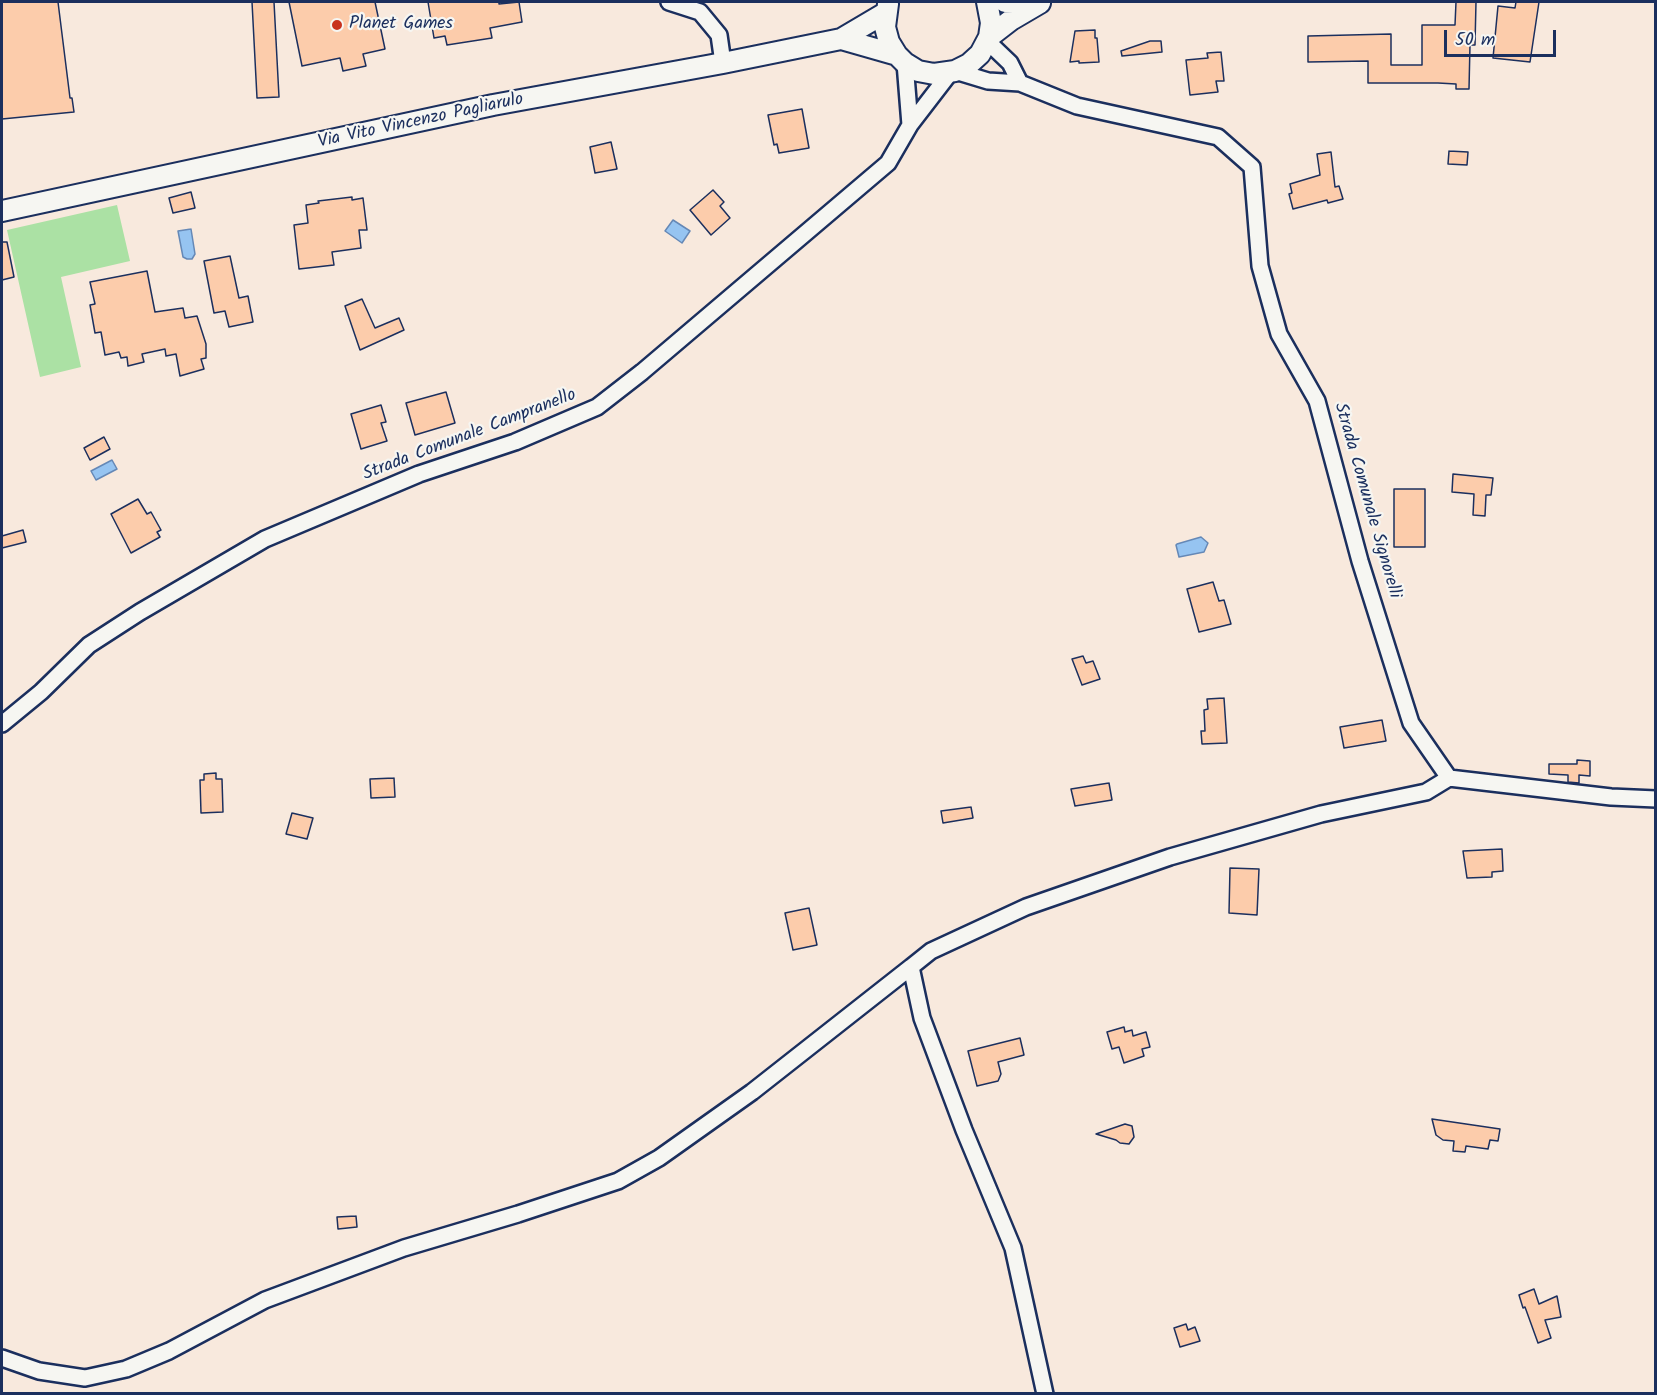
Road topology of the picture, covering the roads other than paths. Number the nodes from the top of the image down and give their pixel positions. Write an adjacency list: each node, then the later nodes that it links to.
1 (669, 2): 9 (street)
2 (987, 2): 7 (street)
3 (1005, 2): 4 (street)
4 (1042, 2): 7 (street)
5 (887, 7): 6 (street, Via Vito Vincenzo Pagliarulo); 8 (street)
6 (841, 39): 8 (street, Via Vito Vincenzo Pagliarulo); 9 (street, Via Vito Vincenzo Pagliarulo)
7 (988, 39): 10 (street); 11 (street)
8 (901, 59): 10 (street, Via Vito Vincenzo Pagliarulo); 12 (street)
9 (723, 63): 13 (street, Via Vito Vincenzo Pagliarulo)
10 (953, 72): 11 (street, Strada Comunale Signorelli); 12 (street, Strada Comunale Campranello)
11 (1020, 83): 15 (street, Strada Comunale Signorelli)
12 (910, 125): 14 (street, Strada Comunale Campranello)
13 (2, 211)
14 (2, 724)
15 (1449, 778): 16 (street); 17 (street)
16 (1656, 799)
17 (911, 967): 18 (street); 19 (street)
18 (2, 1358)
19 (1045, 1394)

